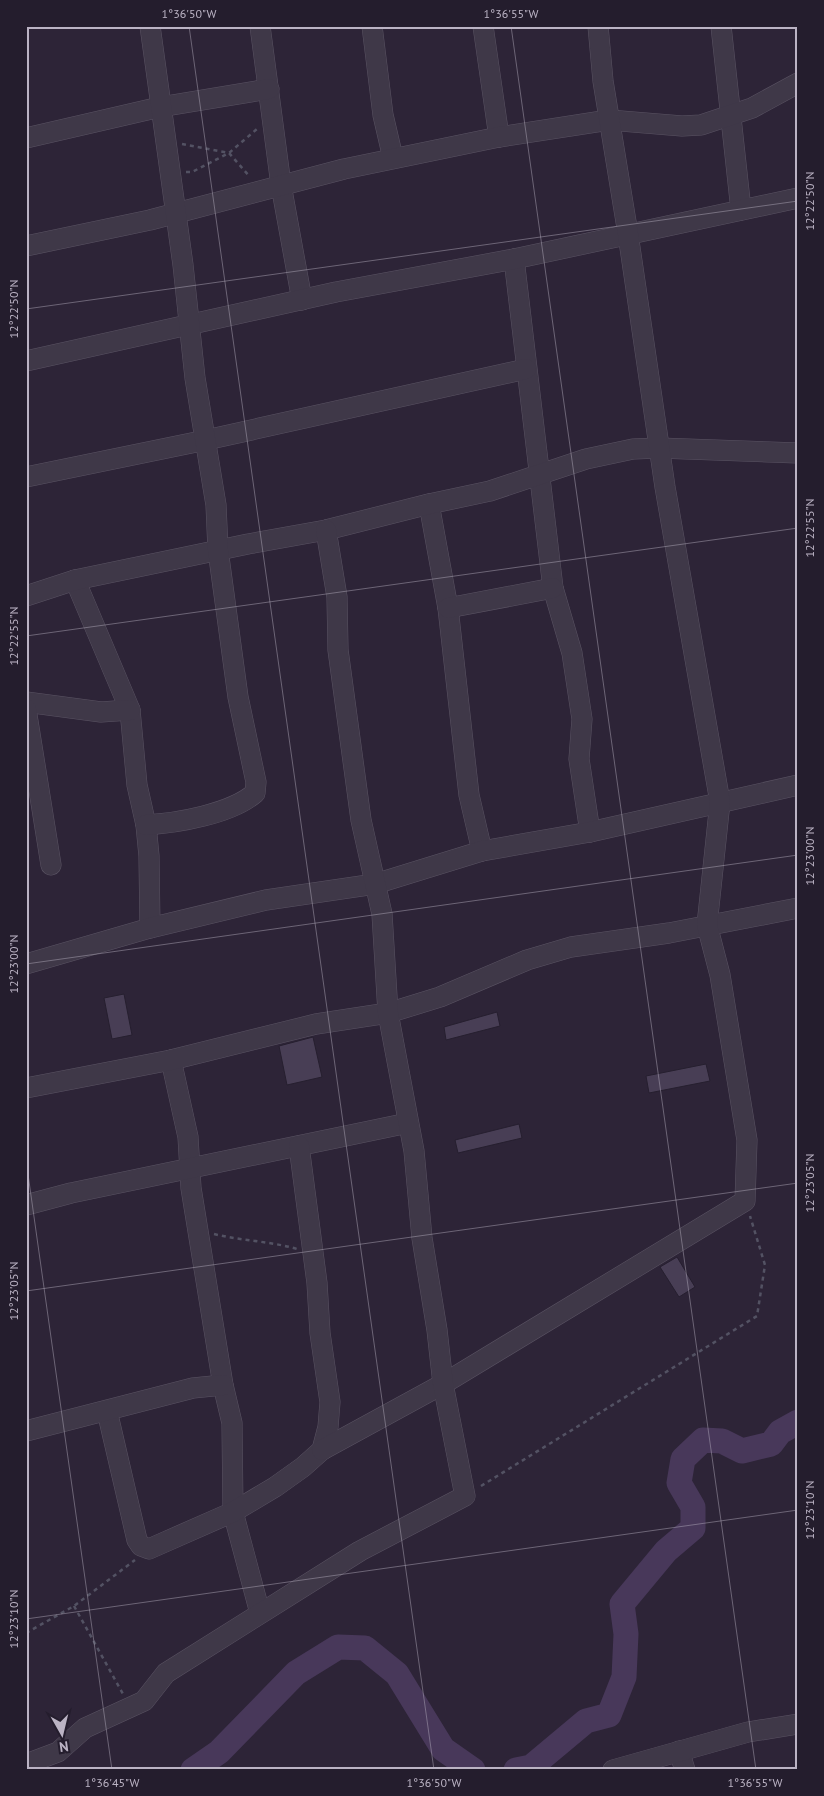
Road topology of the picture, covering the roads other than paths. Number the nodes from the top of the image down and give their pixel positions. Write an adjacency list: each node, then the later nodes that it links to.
1 (150, 26): 9 (street)
2 (260, 26): 8 (street)
3 (372, 26): 14 (street)
4 (484, 26): 12 (street)
5 (598, 26): 11 (street)
6 (721, 26): 10 (street)
7 (798, 84): 10 (street)
8 (269, 89): 9 (street); 15 (street)
9 (160, 107): 13 (street); 18 (street)
10 (732, 114): 11 (street); 17 (street)
11 (609, 120): 12 (street); 19 (street)
12 (500, 137): 14 (street)
13 (26, 138)
14 (393, 158): 15 (street)
15 (281, 185): 18 (street); 22 (street)
16 (798, 198): 17 (street)
17 (741, 210): 19 (street)
18 (175, 213): 20 (street); 23 (street)
19 (628, 234): 21 (street); 27 (street)
20 (26, 246)
21 (514, 259): 22 (street); 25 (street)
22 (302, 300): 23 (street)
23 (189, 324): 24 (street); 26 (street)
24 (26, 361)
25 (526, 369): 26 (street); 29 (street)
26 (206, 440): 30 (street); 33 (street)
27 (659, 448): 28 (street); 29 (street); 42 (street)
28 (798, 453)
29 (541, 474): 31 (street); 35 (street)
30 (26, 477)
31 (429, 504): 32 (street); 37 (street)
32 (326, 530): 33 (street); 47 (street)
33 (218, 550): 34 (street); 43 (street)
34 (75, 580): 36 (street); 40 (street)
35 (553, 588): 37 (street); 44 (street)
36 (26, 596)
37 (448, 608): 45 (street)
38 (26, 702): 40 (street)
39 (26, 709): 46 (street)
40 (130, 710): 43 (street)
41 (798, 785): 42 (street)
42 (720, 802): 44 (street); 49 (street)
43 (146, 825): 50 (street)
44 (590, 832): 45 (street)
45 (482, 851): 47 (street)
46 (51, 865)
47 (375, 884): 50 (street); 52 (street)
48 (798, 908): 49 (street)
49 (707, 926): 52 (street); 59 (street)
50 (150, 928): 51 (street)
51 (26, 964)
52 (388, 1013): 53 (street); 55 (street)
53 (171, 1060): 54 (street); 57 (street)
54 (26, 1088)
55 (408, 1123): 56 (street); 59 (street)
56 (300, 1146): 57 (street); 63 (street)
57 (189, 1168): 58 (street); 60 (street)
58 (26, 1205)
59 (443, 1384): 63 (street); 65 (street)
60 (222, 1385): 61 (street); 64 (street)
61 (107, 1411): 62 (street); 64 (street)
62 (26, 1431)
63 (322, 1450): 64 (street)
64 (232, 1512): 65 (street)
65 (260, 1613): 68 (street)
66 (798, 1724): 67 (street)
67 (682, 1760): 69 (street)
68 (26, 1764)
69 (645, 1766): 70 (street)
70 (613, 1770)

